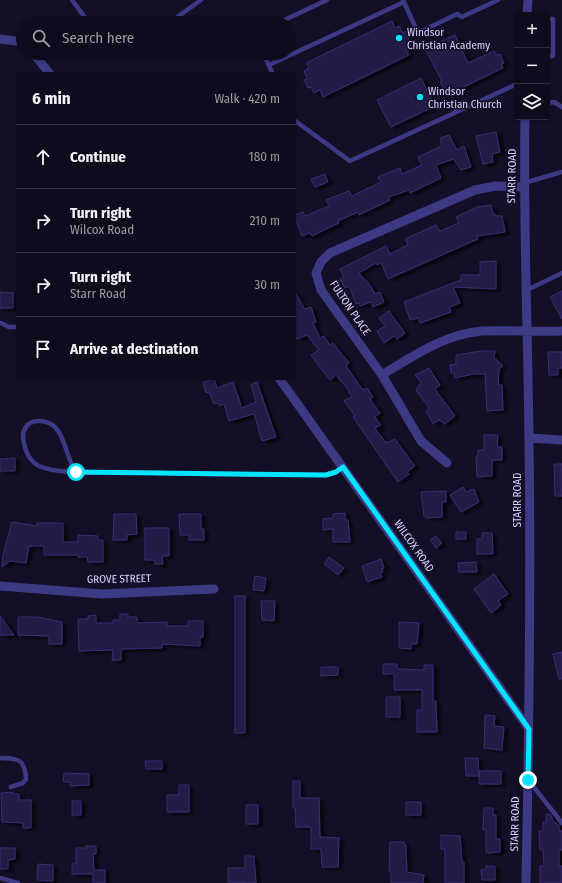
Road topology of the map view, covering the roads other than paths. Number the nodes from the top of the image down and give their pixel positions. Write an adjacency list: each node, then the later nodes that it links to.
1 (72, 0): 8 (lane)
2 (201, 0): 9 (lane)
3 (327, 0): 10 (lane)
4 (498, 0): 6 (lane)
5 (528, 0): 7 (street)
6 (404, 1): 14 (lane)
7 (527, 12)
8 (84, 16)
9 (179, 16)
10 (293, 16)
11 (550, 19): 15 (lane)
12 (0, 39): 13 (street)
13 (16, 41)
14 (296, 52)
15 (550, 56)
16 (39, 60): 20 (street)
17 (266, 60): 19 (lane)
18 (280, 60): 19 (lane)
19 (269, 65): 21 (lane)
20 (48, 72)
21 (272, 72)
22 (514, 85): 26 (lane)
23 (550, 103): 24 (lane)
24 (562, 107)
25 (525, 120): 28 (street, STARR ROAD)
26 (296, 122)
27 (562, 172): 28 (lane)
28 (524, 185): 30 (street, STARR ROAD); 35 (street, FULTON PLACE)
29 (562, 273): 30 (lane)
30 (525, 290): 34 (street, STARR ROAD)
31 (1, 323): 32 (lane)
32 (16, 327)
33 (562, 332): 34 (street)
34 (526, 333): 35 (street); 37 (street, STARR ROAD)
35 (382, 375): 39 (street, FULTON PLACE)
36 (280, 380): 40 (street, WILCOX ROAD)
37 (529, 438): 38 (street); 44 (street, STARR ROAD)
38 (562, 440)
39 (447, 463)
40 (343, 467): 41 (lane); 44 (street, WILCOX ROAD)
41 (76, 472): 41 (lane)
42 (0, 586): 43 (street, GROVE STREET)
43 (214, 589)
44 (529, 729): 46 (street, STARR ROAD)
45 (0, 758): 47 (lane)
46 (528, 780): 48 (lane); 51 (street, STARR ROAD)
47 (11, 787)
48 (562, 823)
49 (0, 878): 50 (lane)
50 (18, 883)
51 (526, 883)

